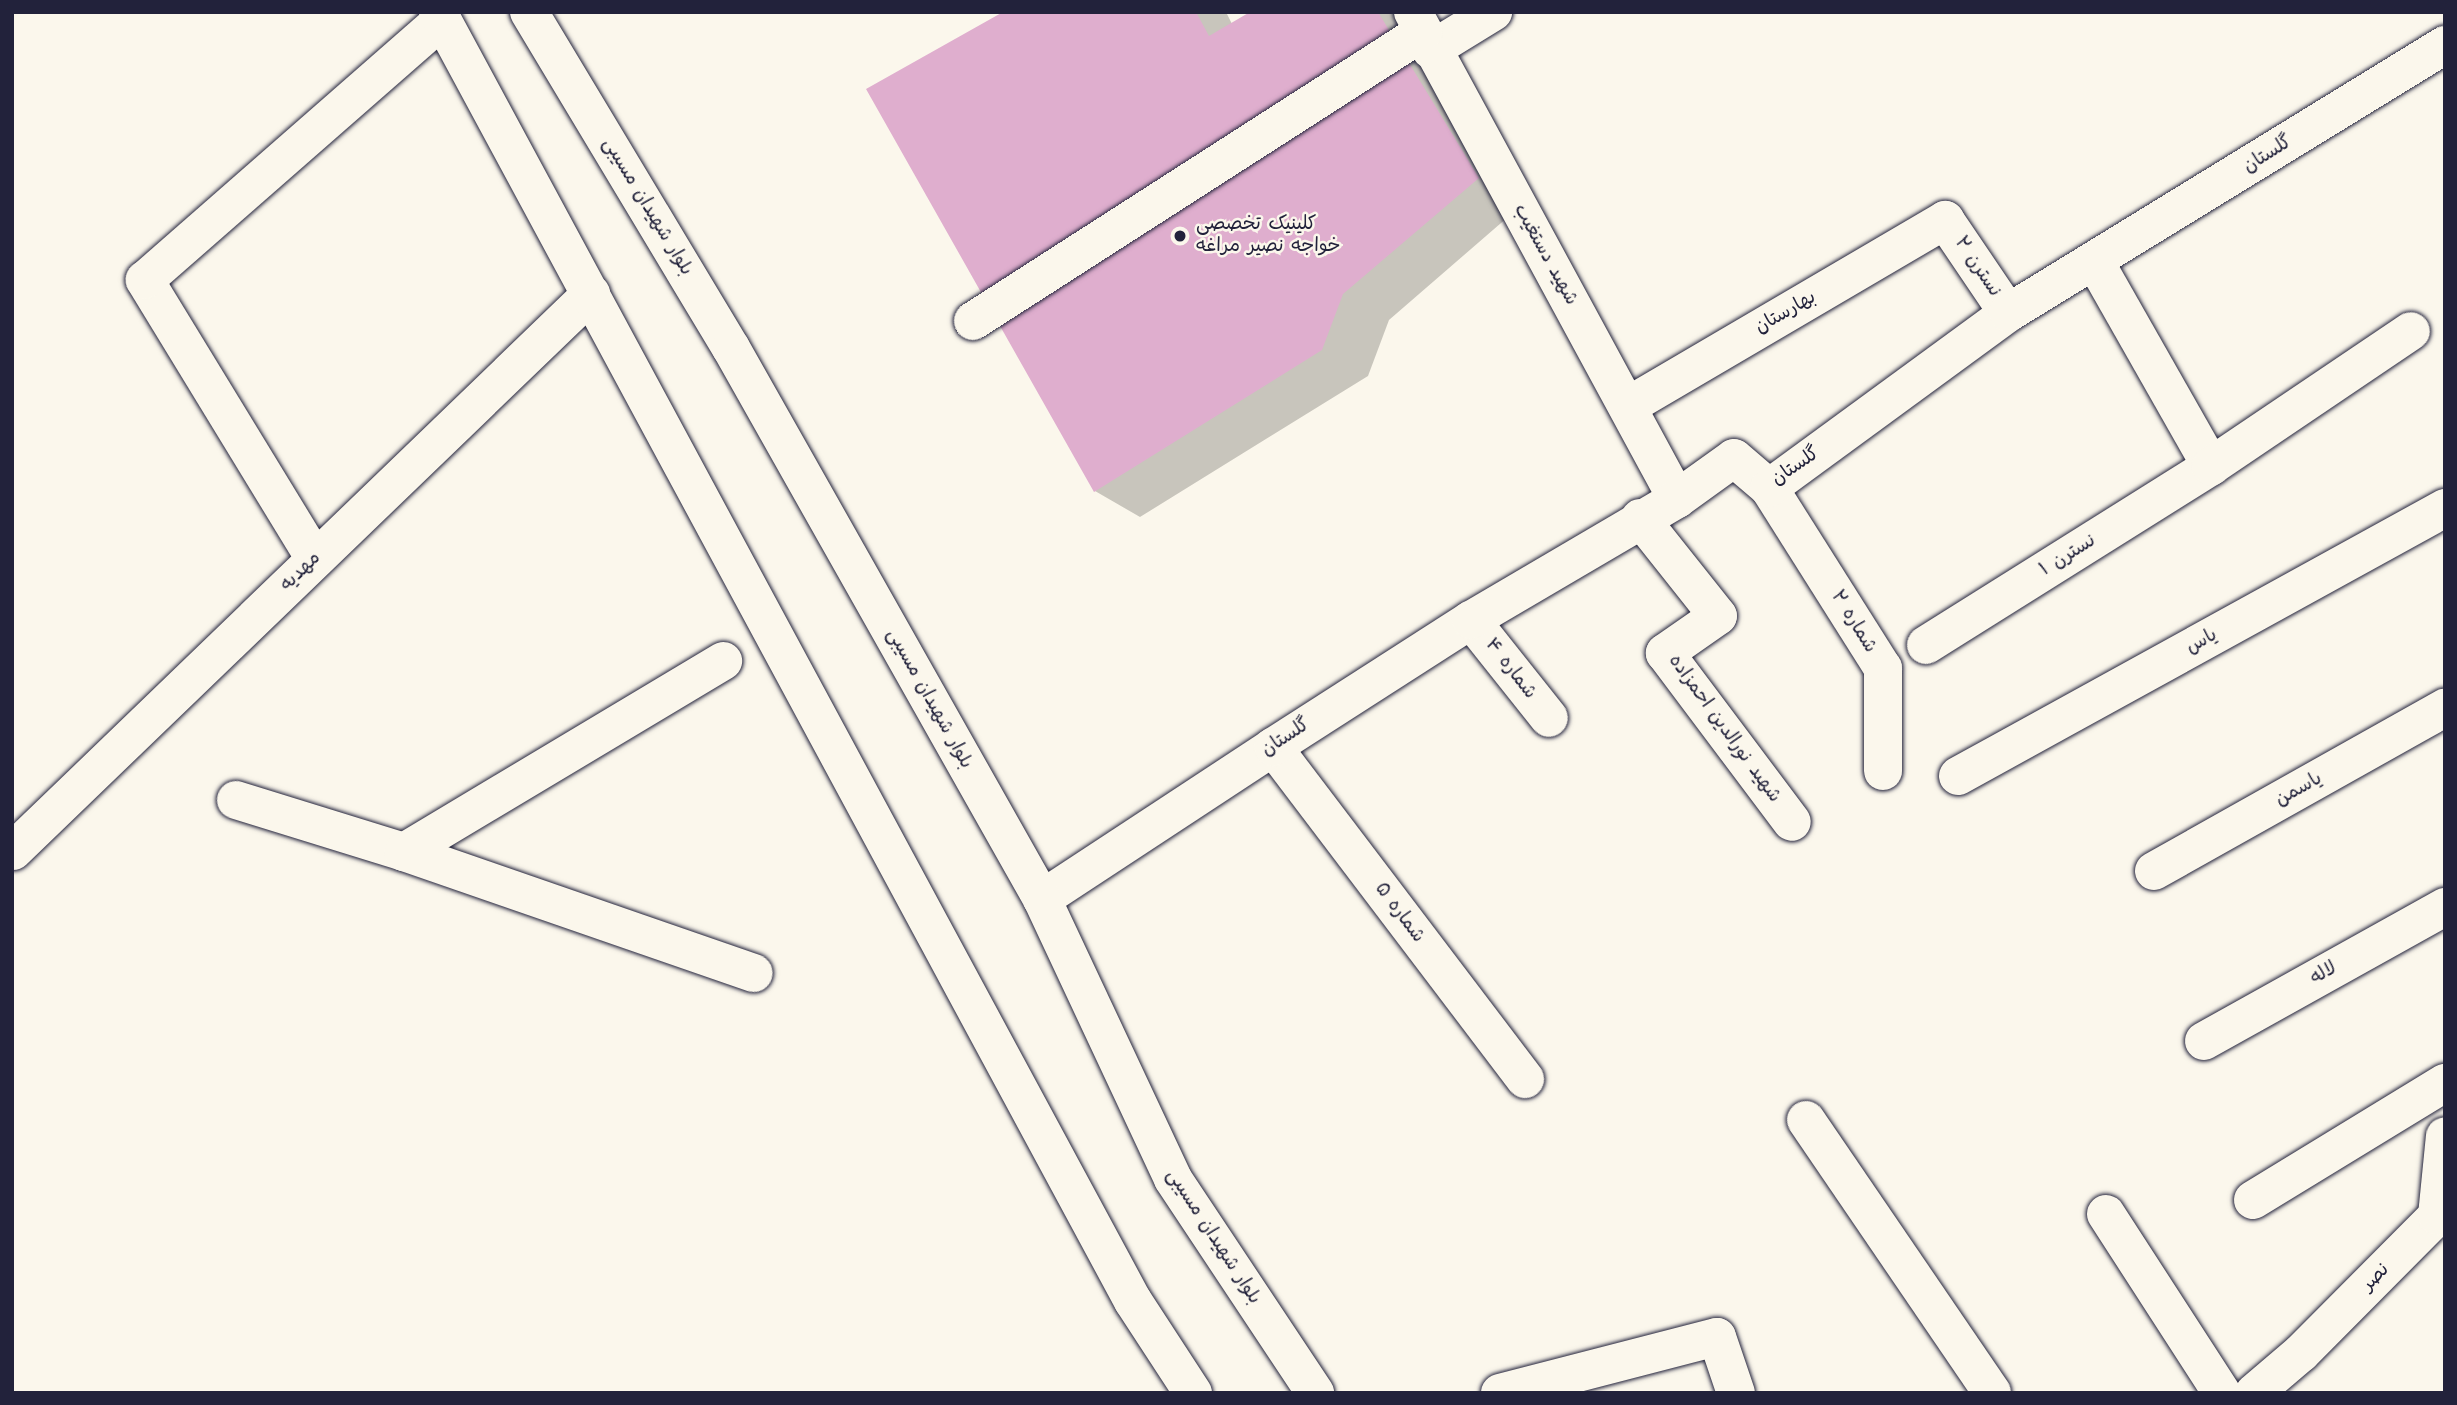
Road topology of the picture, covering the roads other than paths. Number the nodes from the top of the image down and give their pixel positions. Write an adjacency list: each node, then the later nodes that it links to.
1 (528, 12): 33 (street, بلوار شهیدان مسیبی)
2 (1493, 12): 4 (street)
3 (440, 16): 8 (street); 18 (street)
4 (1422, 32): 10 (street); 12 (street, شهید دستغیب)
5 (2445, 45): 7 (street, گلستان)
6 (1945, 220): 9 (street, نسترن ۲); 12 (street, بهارستان)
7 (2095, 262): 9 (street, گلستان); 13 (street)
8 (591, 294): 18 (street, مهدیه); 43 (street)
9 (2008, 313): 14 (street, گلستان)
10 (973, 321)
11 (2411, 331): 13 (street, نسترن ۱)
12 (1628, 406): 15 (street, شهید دستغیب)
13 (2211, 466): 20 (street, نسترن ۱)
14 (1769, 488): 15 (street, گلستان); 25 (street, شماره ۲)
15 (1676, 499): 17 (street, گلستان)
16 (2445, 508): 26 (street, یاس)
17 (1640, 518): 19 (street, گلستان); 28 (street, شهید نورالدین احمزاده)
18 (315, 559): 31 (street, مهدیه)
19 (1471, 620): 23 (street, شماره ۴); 24 (street, گلستان)
20 (1926, 645)
21 (723, 661): 30 (street)
22 (2445, 708): 32 (street, یاسمن)
23 (1549, 718)
24 (1273, 747): 33 (street, گلستان); 37 (street, شماره ۵)
25 (1883, 771)
26 (1958, 776)
27 (236, 800): 30 (street)
28 (1792, 822)
29 (12, 842): 31 (street)
30 (404, 852): 35 (street)
31 (13, 854)
32 (2154, 871)
33 (1041, 899): 44 (street, بلوار شهیدان مسیبی)
34 (2445, 907): 36 (street, لاله)
35 (754, 974)
36 (2204, 1041)
37 (1525, 1079)
38 (2445, 1083): 41 (street)
39 (1806, 1120): 47 (street)
40 (2445, 1136): 49 (street, نصر)
41 (2253, 1200)
42 (2106, 1214): 48 (street)
43 (1193, 1393)
44 (1315, 1393)
45 (1500, 1393): 46 (street)
46 (1736, 1393)
47 (1992, 1393)
48 (2222, 1393)
49 (2255, 1393)

